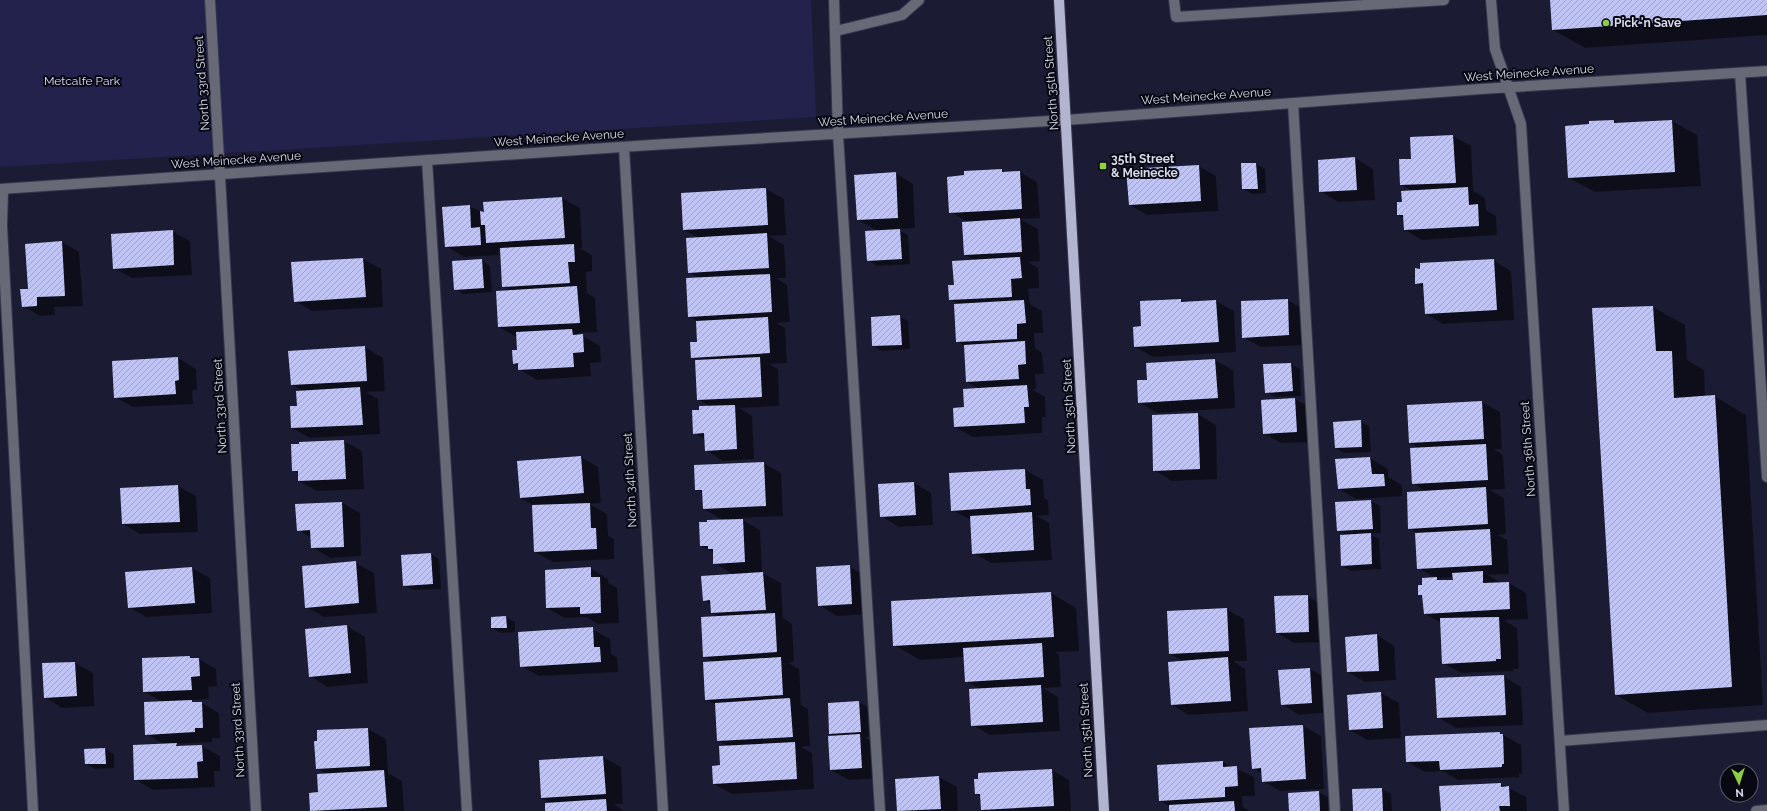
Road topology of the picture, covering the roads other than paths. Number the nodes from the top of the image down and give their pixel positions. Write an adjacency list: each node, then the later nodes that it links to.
1 (210, 0): 17 (street, North 33rd Street)
2 (834, 0): 8 (street)
3 (919, 0): 8 (street)
4 (1059, 0): 13 (main road, North 35th Street)
5 (1174, 0): 6 (street)
6 (1444, 0)
7 (1491, 0): 11 (street, North 36th Street)
8 (836, 31): 14 (street)
9 (1767, 71): 10 (street, West Meinecke Avenue)
10 (1740, 73): 11 (street, West Meinecke Avenue); 19 (street)
11 (1508, 87): 12 (street, West Meinecke Avenue); 21 (street, North 36th Street)
12 (1293, 103): 13 (street, West Meinecke Avenue); 29 (street)
13 (1066, 120): 14 (street, West Meinecke Avenue); 28 (main road, North 35th Street)
14 (838, 134): 15 (street, West Meinecke Avenue); 27 (street)
15 (624, 147): 16 (street, West Meinecke Avenue); 26 (street, North 34th Street)
16 (427, 160): 17 (street, West Meinecke Avenue); 25 (street)
17 (221, 174): 18 (street, West Meinecke Avenue); 24 (street, North 33rd Street)
18 (1, 189): 23 (street)
19 (1767, 477)
20 (1767, 725): 21 (street)
21 (1560, 741): 30 (street, North 36th Street)
22 (1767, 810): 31 (street)
23 (33, 811)
24 (256, 811)
25 (467, 811)
26 (662, 811)
27 (880, 811)
28 (1104, 811)
29 (1335, 811)
30 (1564, 811)
31 (1756, 811)

